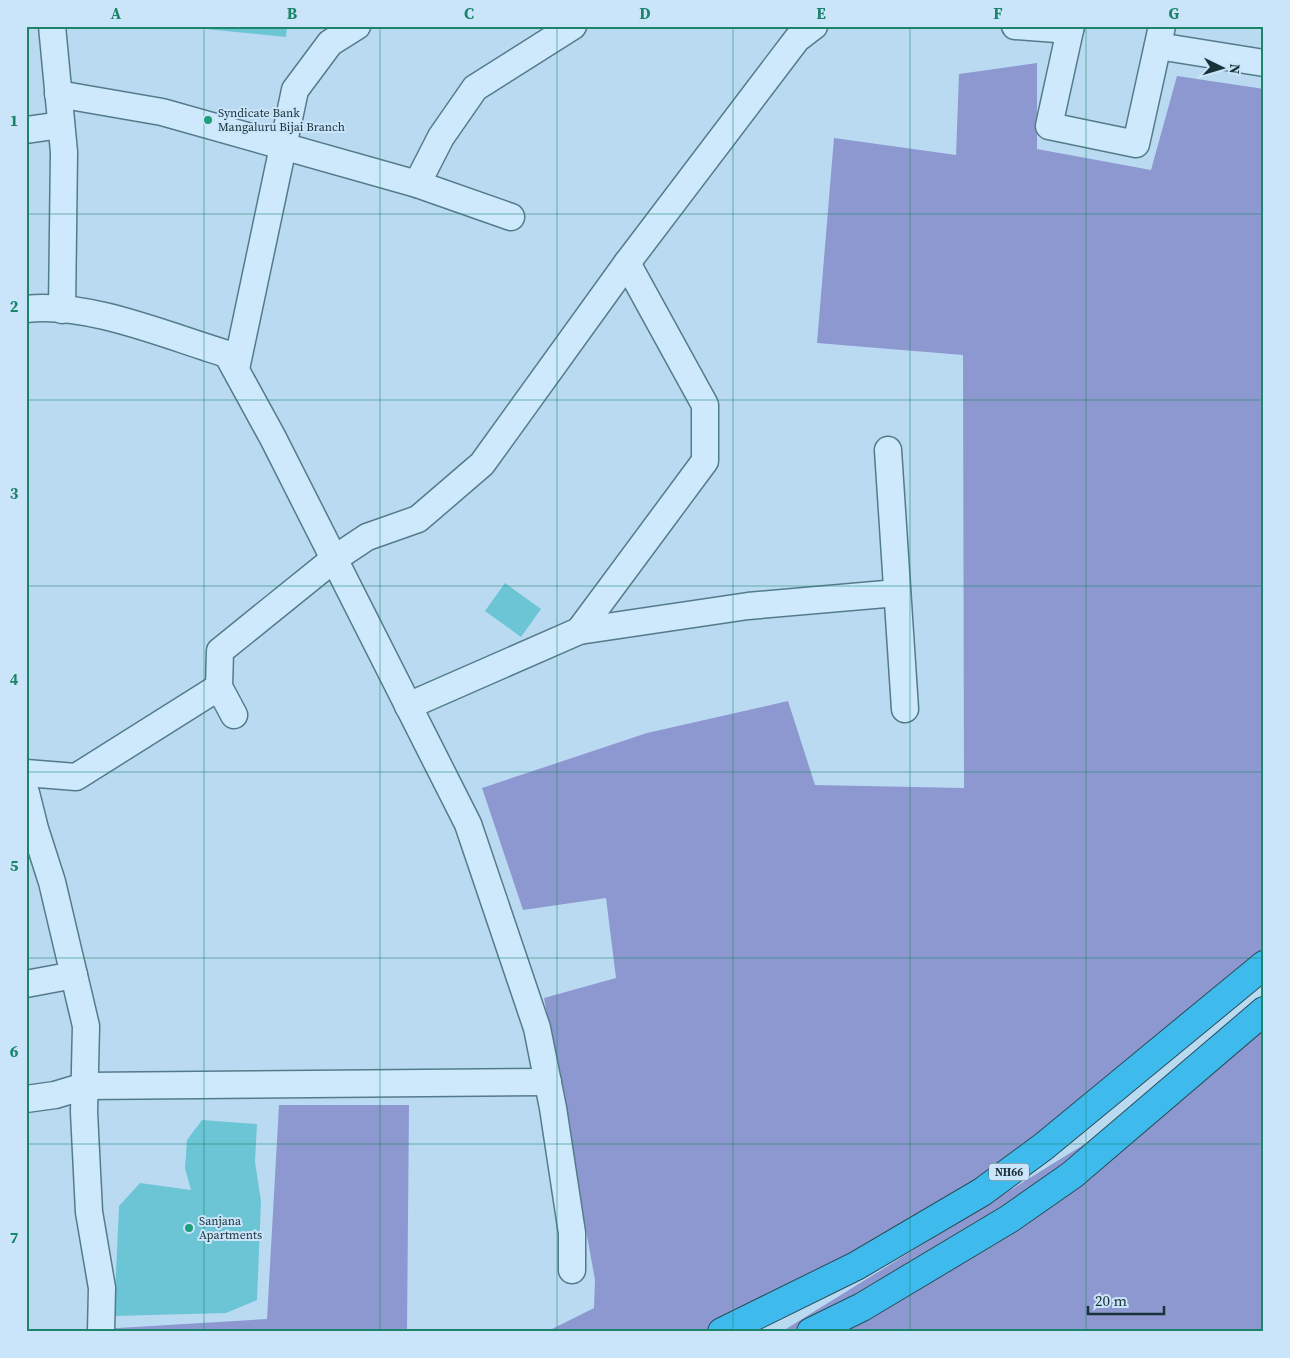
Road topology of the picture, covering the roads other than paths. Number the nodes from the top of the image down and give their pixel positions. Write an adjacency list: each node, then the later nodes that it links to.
1 (52, 26): 9 (street)
2 (357, 26): 12 (street)
3 (573, 26): 13 (street)
4 (814, 26): 15 (street)
5 (1015, 26): 6 (street)
6 (1070, 28): 7 (street)
7 (1160, 36): 8 (street)
8 (1264, 63)
9 (58, 94): 10 (street); 12 (street)
10 (61, 125): 11 (street); 17 (street)
11 (26, 130)
12 (284, 148): 13 (street); 18 (street)
13 (417, 184): 14 (street)
14 (511, 217)
15 (627, 263): 20 (street); 22 (street)
16 (26, 309): 17 (street)
17 (62, 310): 18 (street)
18 (236, 369): 20 (street)
19 (888, 450): 21 (street)
20 (334, 559): 23 (street); 24 (street)
21 (897, 593): 22 (street); 25 (street)
22 (579, 631): 24 (street)
23 (219, 687): 26 (street); 27 (street)
24 (408, 706): 33 (street)
25 (905, 709)
26 (234, 715)
27 (26, 773)
28 (26, 794): 30 (street)
29 (1264, 965): 38 (highway, NH66)
30 (74, 975): 31 (street); 34 (street)
31 (26, 984)
32 (1264, 1011): 39 (highway)
33 (548, 1082): 34 (street); 36 (street)
34 (85, 1086): 35 (street); 37 (street)
35 (26, 1099)
36 (572, 1270)
37 (101, 1332)
38 (722, 1332)
39 (811, 1332)

